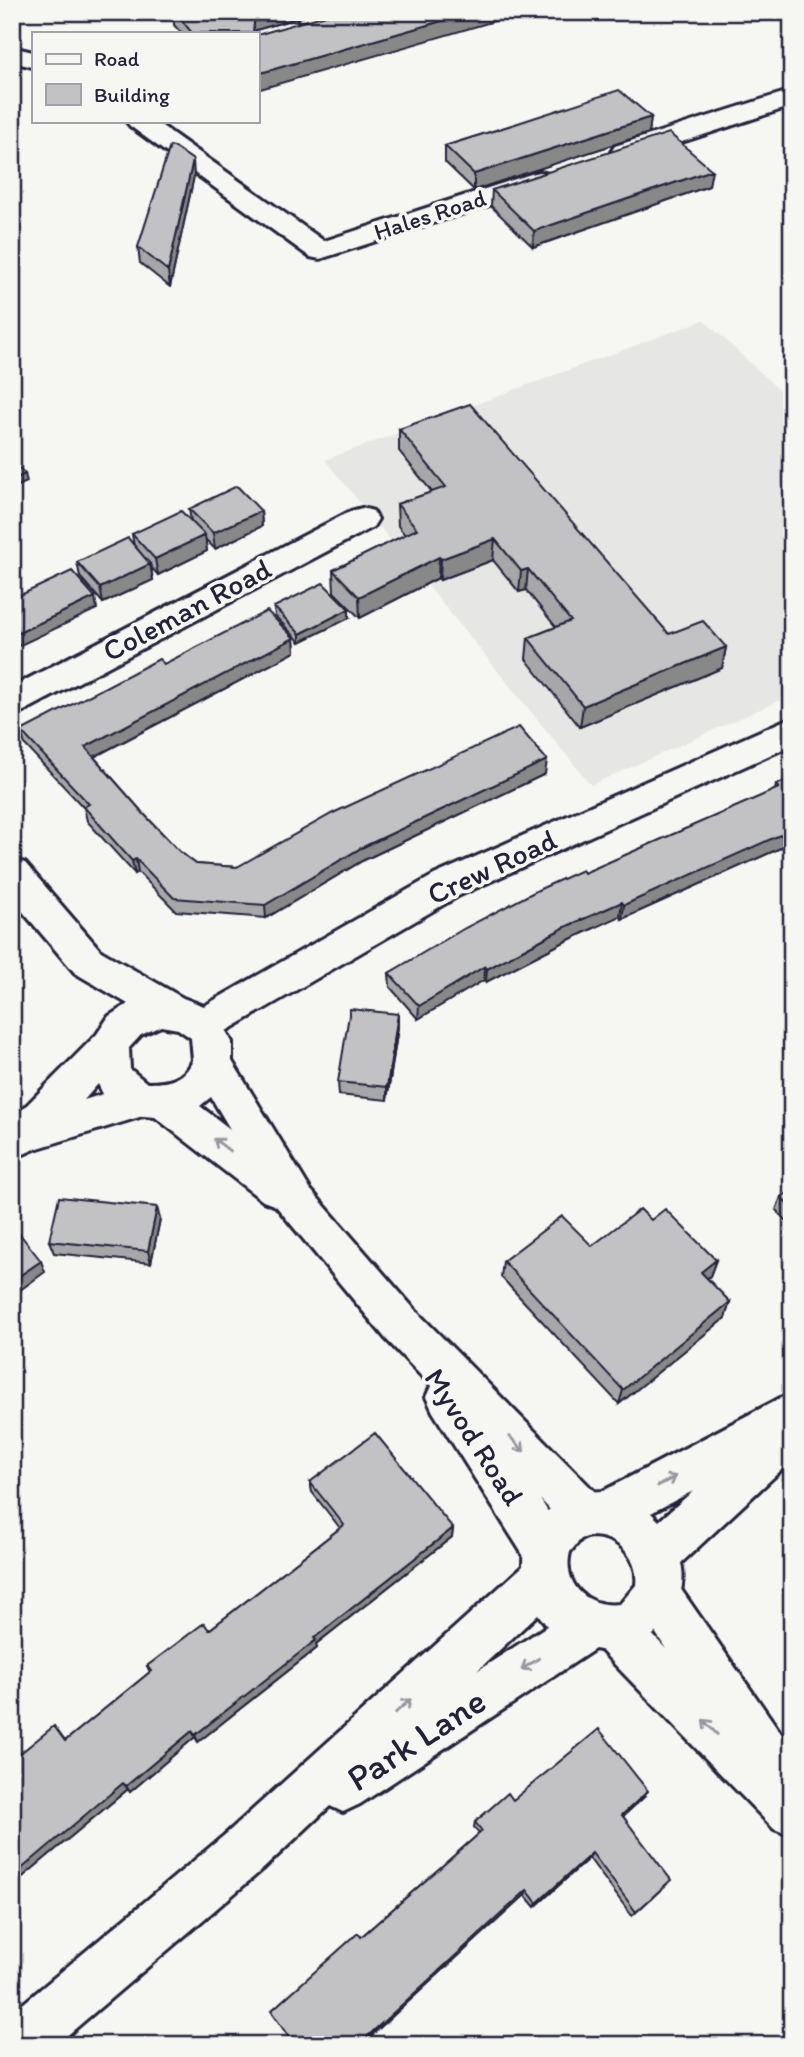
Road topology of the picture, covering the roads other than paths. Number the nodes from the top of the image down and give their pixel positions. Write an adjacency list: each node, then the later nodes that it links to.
1 (342, 16): 2 (street)
2 (305, 22)
3 (12, 54): 4 (street)
4 (32, 60)
5 (792, 98): 7 (street)
6 (140, 122): 8 (street, Hales Road)
7 (595, 162)
8 (569, 170)
9 (362, 519): 10 (street, Coleman Road)
10 (12, 702)
11 (792, 730): 14 (street, Crew Road)
12 (12, 873): 13 (street)
13 (88, 962): 14 (street); 15 (street)
14 (188, 1018): 15 (street); 16 (street)
15 (112, 1042): 17 (street); 18 (street)
16 (213, 1065): 17 (street); 19 (street, Myvod Road)
17 (154, 1100): 18 (street); 19 (street, Myvod Road, one-way to 17)
18 (19, 1138)
19 (296, 1202): 20 (street, Myvod Road)
20 (401, 1325): 23 (street, Myvod Road, one-way to 23); 24 (street, Myvod Road)
21 (792, 1413): 23 (street, one-way to 21)
22 (792, 1430): 25 (street)
23 (596, 1514): 24 (street); 25 (street)
24 (545, 1563): 26 (street); 29 (street, Park Lane, one-way to 24)
25 (657, 1574): 26 (street); 27 (street)
26 (600, 1628): 28 (street, one-way to 26); 29 (street, Park Lane, one-way to 29)
27 (792, 1791)
28 (792, 1811)
29 (245, 1851): 30 (street, Park Lane)
30 (15, 2045)

